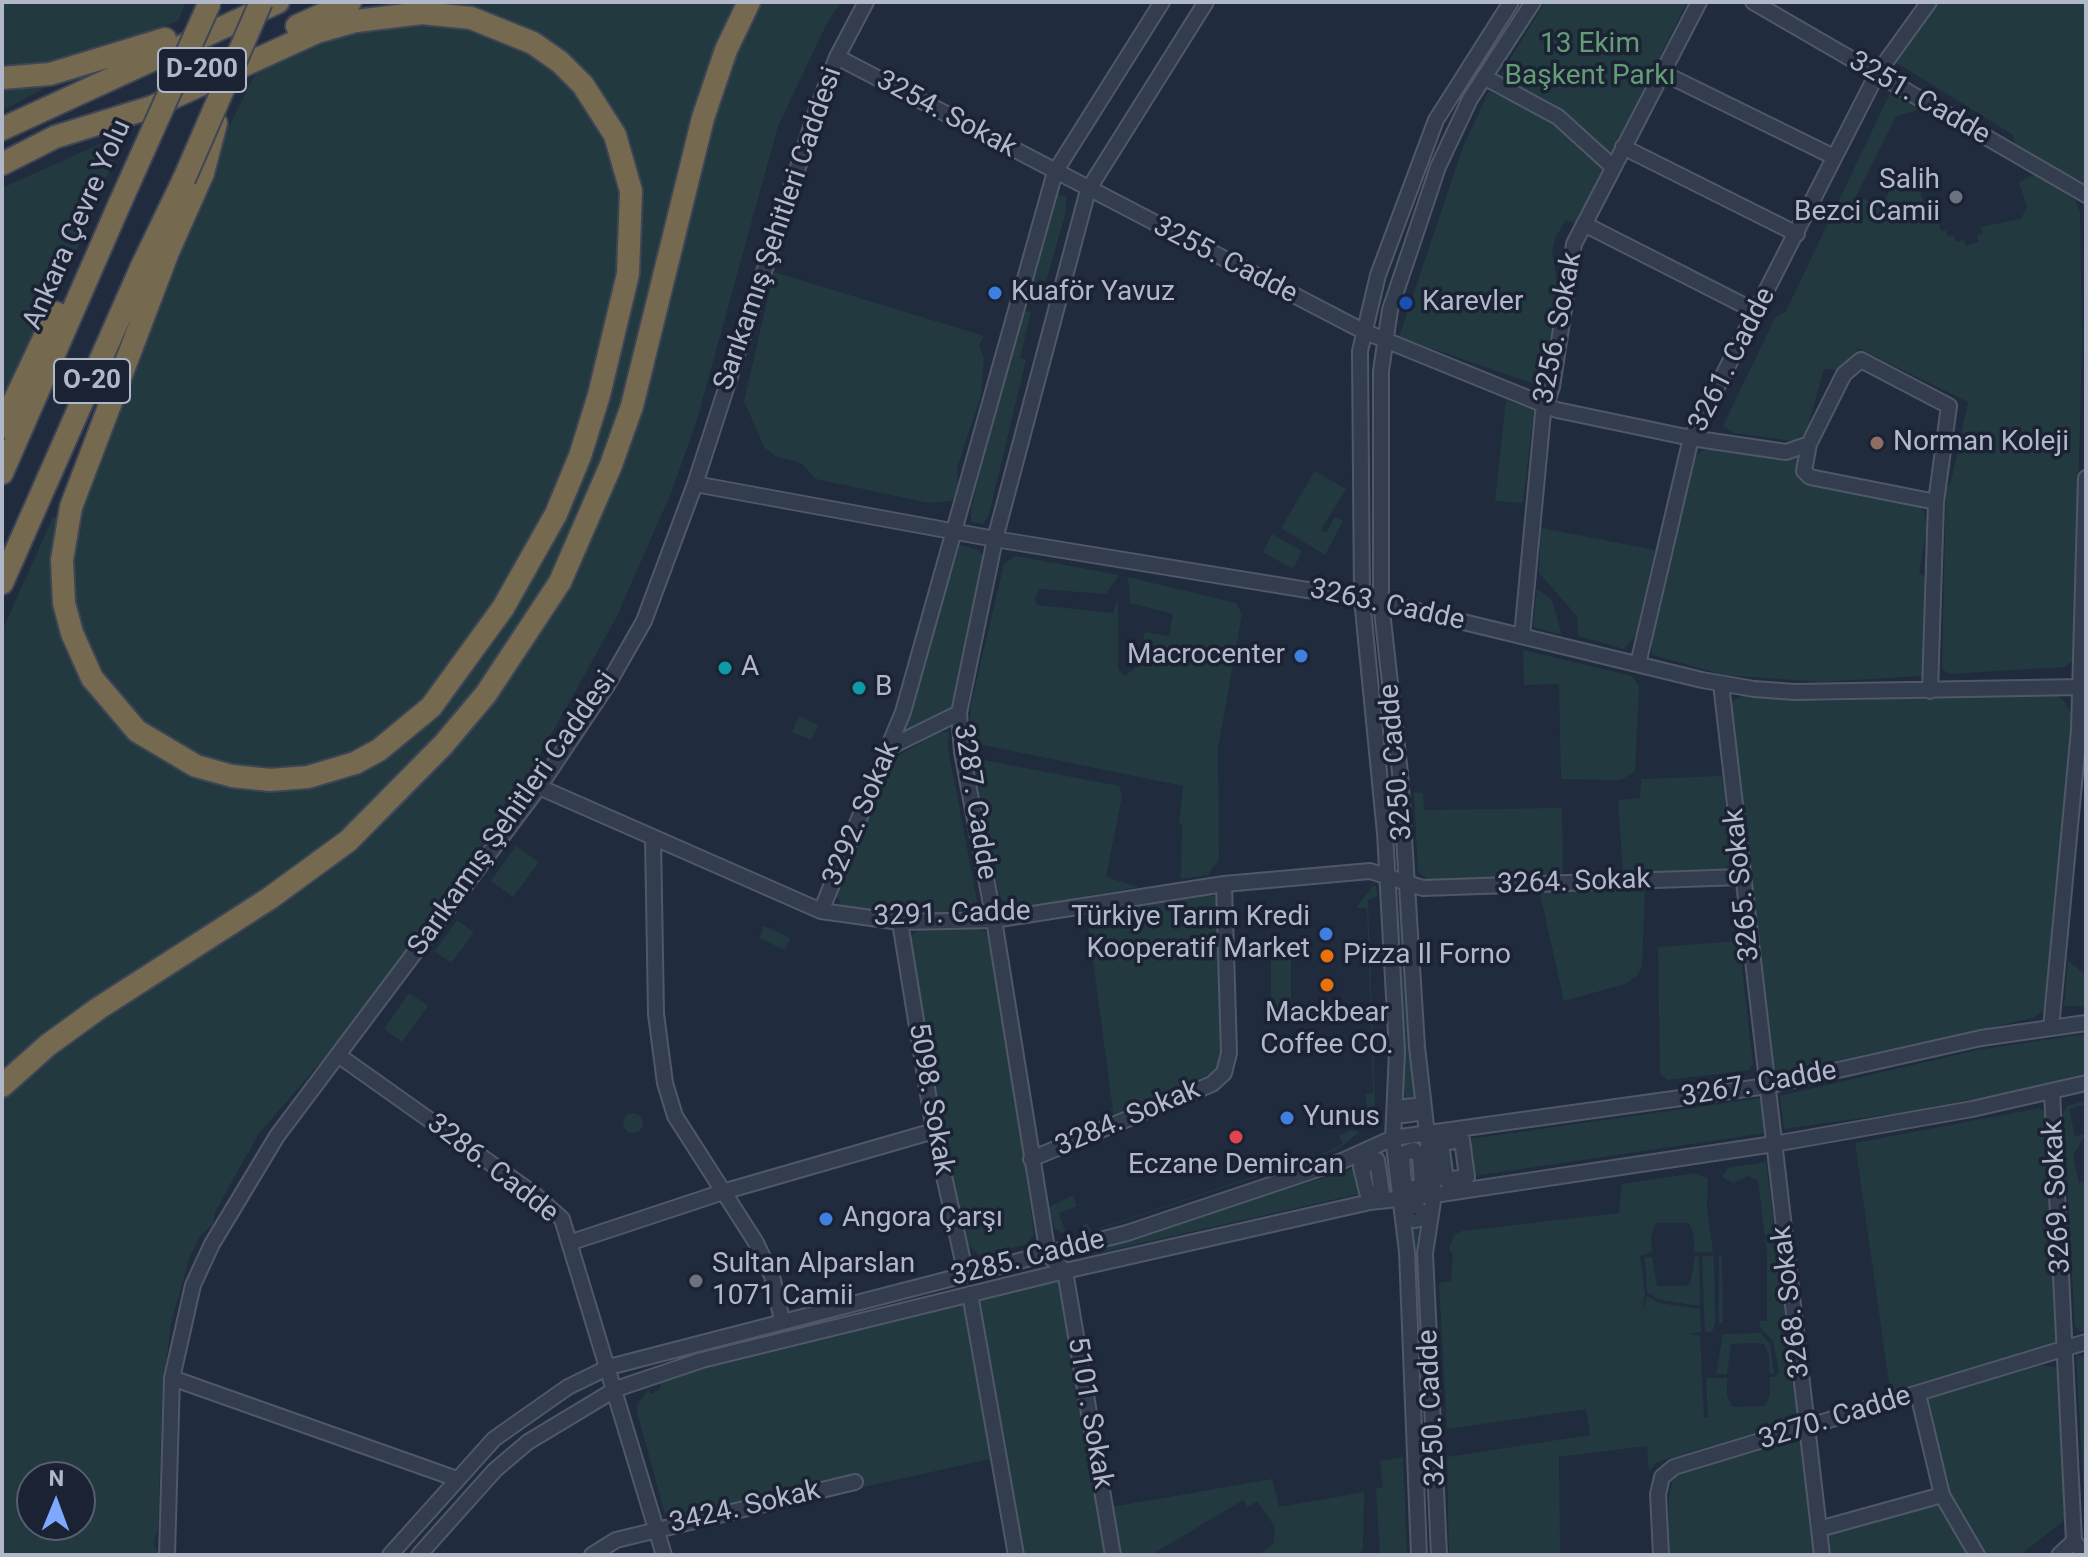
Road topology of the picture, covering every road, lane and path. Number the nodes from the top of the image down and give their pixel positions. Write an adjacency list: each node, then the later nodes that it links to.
1 (246, 2): 19 (highway)
2 (261, 2): 27 (highway, O-20, bridge)
3 (278, 2): 20 (highway, D-200)
4 (350, 2): 21 (highway, D-200)
5 (749, 2): 71 (highway)
6 (866, 2): 15 (street, Sarıkamış Şehitleri Caddesi)
7 (1162, 2): 26 (street, 3292. Sokak)
8 (1206, 2): 28 (street, 3287. Cadde)
9 (1511, 2): 34 (street, 3250. Cadde)
10 (1533, 2): 18 (street, 3250. Cadde)
11 (1699, 2): 16 (street, 3256. Sokak)
12 (1753, 2): 17 (street, 3251. Cadde)
13 (1929, 2): 17 (street, 3261. Cadde)
14 (209, 4): 32 (highway, Ankara Çevre Yolu / O-20, bridge)
15 (837, 57): 26 (street, 3254. Sokak); 42 (street, Sarıkamış Şehitleri Caddesi)
16 (1661, 72): 22 (street, 3256. Sokak); 23 (street)
17 (1877, 74): 23 (street, 3261. Cadde); 29 (street, 3251. Cadde)
18 (1484, 77): 25 (street); 35 (street, 3250. Cadde)
19 (2, 78)
20 (2, 129)
21 (55, 137): 24 (highway); 27 (highway)
22 (1623, 147): 25 (street, 3256. Sokak); 31 (street)
23 (1834, 157): 31 (street, 3261. Cadde)
24 (2, 163)
25 (1613, 167): 30 (street, 3256. Sokak)
26 (1055, 172): 28 (street, 3254. Sokak); 44 (street, 3292. Sokak)
27 (194, 176): 46 (highway, O-20)
28 (1088, 190): 34 (street, 3255. Cadde); 45 (street, 3287. Cadde)
29 (2086, 195)
30 (1584, 224): 33 (street); 36 (street, 3256. Sokak)
31 (1797, 234): 33 (street, 3261. Cadde)
32 (104, 242): 37 (highway); 40 (highway, Ankara Çevre Yolu / O-20)
33 (1757, 312): 38 (street, 3261. Cadde)
34 (1363, 331): 35 (street, 3255. Cadde); 47 (street, 3250. Cadde)
35 (1384, 342): 36 (street, 3255. Cadde); 48 (street, 3250. Cadde)
36 (1545, 405): 38 (street, 3255. Cadde); 49 (street, 3256. Sokak)
37 (2, 427)
38 (1691, 438): 39 (street, 3255. Cadde); 50 (street, 3261. Cadde)
39 (1809, 444): 43 (street); 43 (street)
40 (2, 473)
41 (2086, 478): 51 (street)
42 (695, 484): 44 (street, 3263. Cadde); 58 (street, Sarıkamış Şehitleri Caddesi)
43 (1936, 502): 54 (street)
44 (955, 532): 45 (street, 3263. Cadde); 57 (street, 3292. Sokak)
45 (995, 539): 47 (street, 3263. Cadde); 55 (street, 3287. Cadde)
46 (2, 583)
47 (1362, 599): 48 (street, 3263. Cadde); 60 (street, 3250. Cadde)
48 (1381, 602): 49 (street, 3263. Cadde); 62 (street, 3250. Cadde)
49 (1522, 636): 50 (street, 3263. Cadde)
50 (1638, 664): 52 (street, 3263. Cadde)
51 (2084, 664): 53 (street)
52 (1721, 684): 54 (street, 3263. Cadde); 61 (street, 3265. Sokak)
53 (2081, 687): 54 (street, 3263. Cadde); 56 (street)
54 (1930, 691)
55 (959, 713): 57 (street); 65 (street, 3287. Cadde)
56 (2082, 730): 68 (street)
57 (890, 747): 64 (street, 3292. Sokak)
58 (539, 787): 59 (street, 3291. Cadde); 69 (street, Sarıkamış Şehitleri Caddesi)
59 (653, 837): 64 (street, 3291. Cadde); 79 (street)
60 (1388, 875): 62 (street, 3264. Sokak); 63 (street, 3291. Cadde); 76 (street, 3250. Cadde)
61 (1742, 877): 62 (street, 3264. Sokak); 72 (street, 3265. Sokak)
62 (1408, 882): 75 (street, 3250. Cadde)
63 (1224, 884): 65 (street, 3291. Cadde); 78 (street, 3284. Sokak)
64 (821, 911): 66 (street, 3291. Cadde)
65 (994, 920): 66 (street, 3291. Cadde); 78 (street, 3287. Cadde)
66 (900, 922): 74 (street, 5098. Sokak)
67 (2086, 1023): 68 (street, 3267. Cadde)
68 (2051, 1028): 72 (street, 3267. Cadde)
69 (338, 1055): 82 (street, 3286. Cadde); 91 (street, Sarıkamış Şehitleri Caddesi)
70 (2086, 1083): 73 (street)
71 (2, 1086)
72 (1767, 1086): 75 (street, 3267. Cadde); 77 (street, 3265. Sokak)
73 (2052, 1092): 77 (street); 89 (street, 3269. Sokak)
74 (934, 1131): 79 (street); 85 (street, 5098. Sokak)
75 (1429, 1133): 76 (street, 3267. Cadde); 80 (street, 3250. Cadde)
76 (1393, 1138): 81 (street, 3250. Cadde); 83 (street, 3285. Cadde)
77 (1774, 1144): 80 (street); 94 (street, 3268. Sokak)
78 (1031, 1159): 83 (street, 3287. Cadde)
79 (726, 1191): 82 (street); 87 (street)
80 (1434, 1195): 81 (street, 3285. Cadde); 109 (street, 3250. Cadde)
81 (1398, 1197): 84 (street, 3285. Cadde); 108 (street, 3250. Cadde)
82 (572, 1242): 90 (street, 3286. Cadde)
83 (1048, 1255): 84 (street); 85 (street, 3285. Cadde)
84 (1065, 1271): 86 (street, 3285. Cadde); 107 (street, 5101. Sokak)
85 (966, 1275): 87 (street, 3285. Cadde)
86 (970, 1294): 92 (street, 3285. Cadde); 106 (street)
87 (782, 1320): 90 (street, 3285. Cadde)
88 (2086, 1342): 89 (street, 3270. Cadde)
89 (2066, 1349): 93 (street, 3270. Cadde); 100 (street, 3269. Sokak)
90 (609, 1367): 92 (street, 3286. Cadde); 95 (street, 3285. Cadde)
91 (172, 1378): 95 (street); 101 (street, Sarıkamış Şehitleri Caddesi)
92 (616, 1389): 98 (street, 3286. Cadde); 103 (street, 3285. Cadde)
93 (1918, 1394): 94 (street, 3270. Cadde); 97 (street)
94 (1807, 1427): 99 (street, 3268. Sokak); 110 (street, 3270. Cadde)
95 (457, 1479): 102 (street, 3285. Cadde)
96 (855, 1482): 98 (street, 3424. Sokak)
97 (1942, 1495): 99 (street); 112 (street)
98 (656, 1529): 104 (street, 3424. Sokak); 105 (street, 3286. Cadde)
99 (1819, 1529): 111 (street, 3268. Sokak)
100 (2074, 1541): 113 (street); 114 (street)
101 (167, 1555)
102 (390, 1555)
103 (419, 1555)
104 (592, 1555)
105 (664, 1555)
106 (1016, 1555)
107 (1113, 1555)
108 (1419, 1555)
109 (1439, 1555)
110 (1661, 1555)
111 (1822, 1555)
112 (1977, 1555)
113 (2059, 1555)
114 (2085, 1555)

